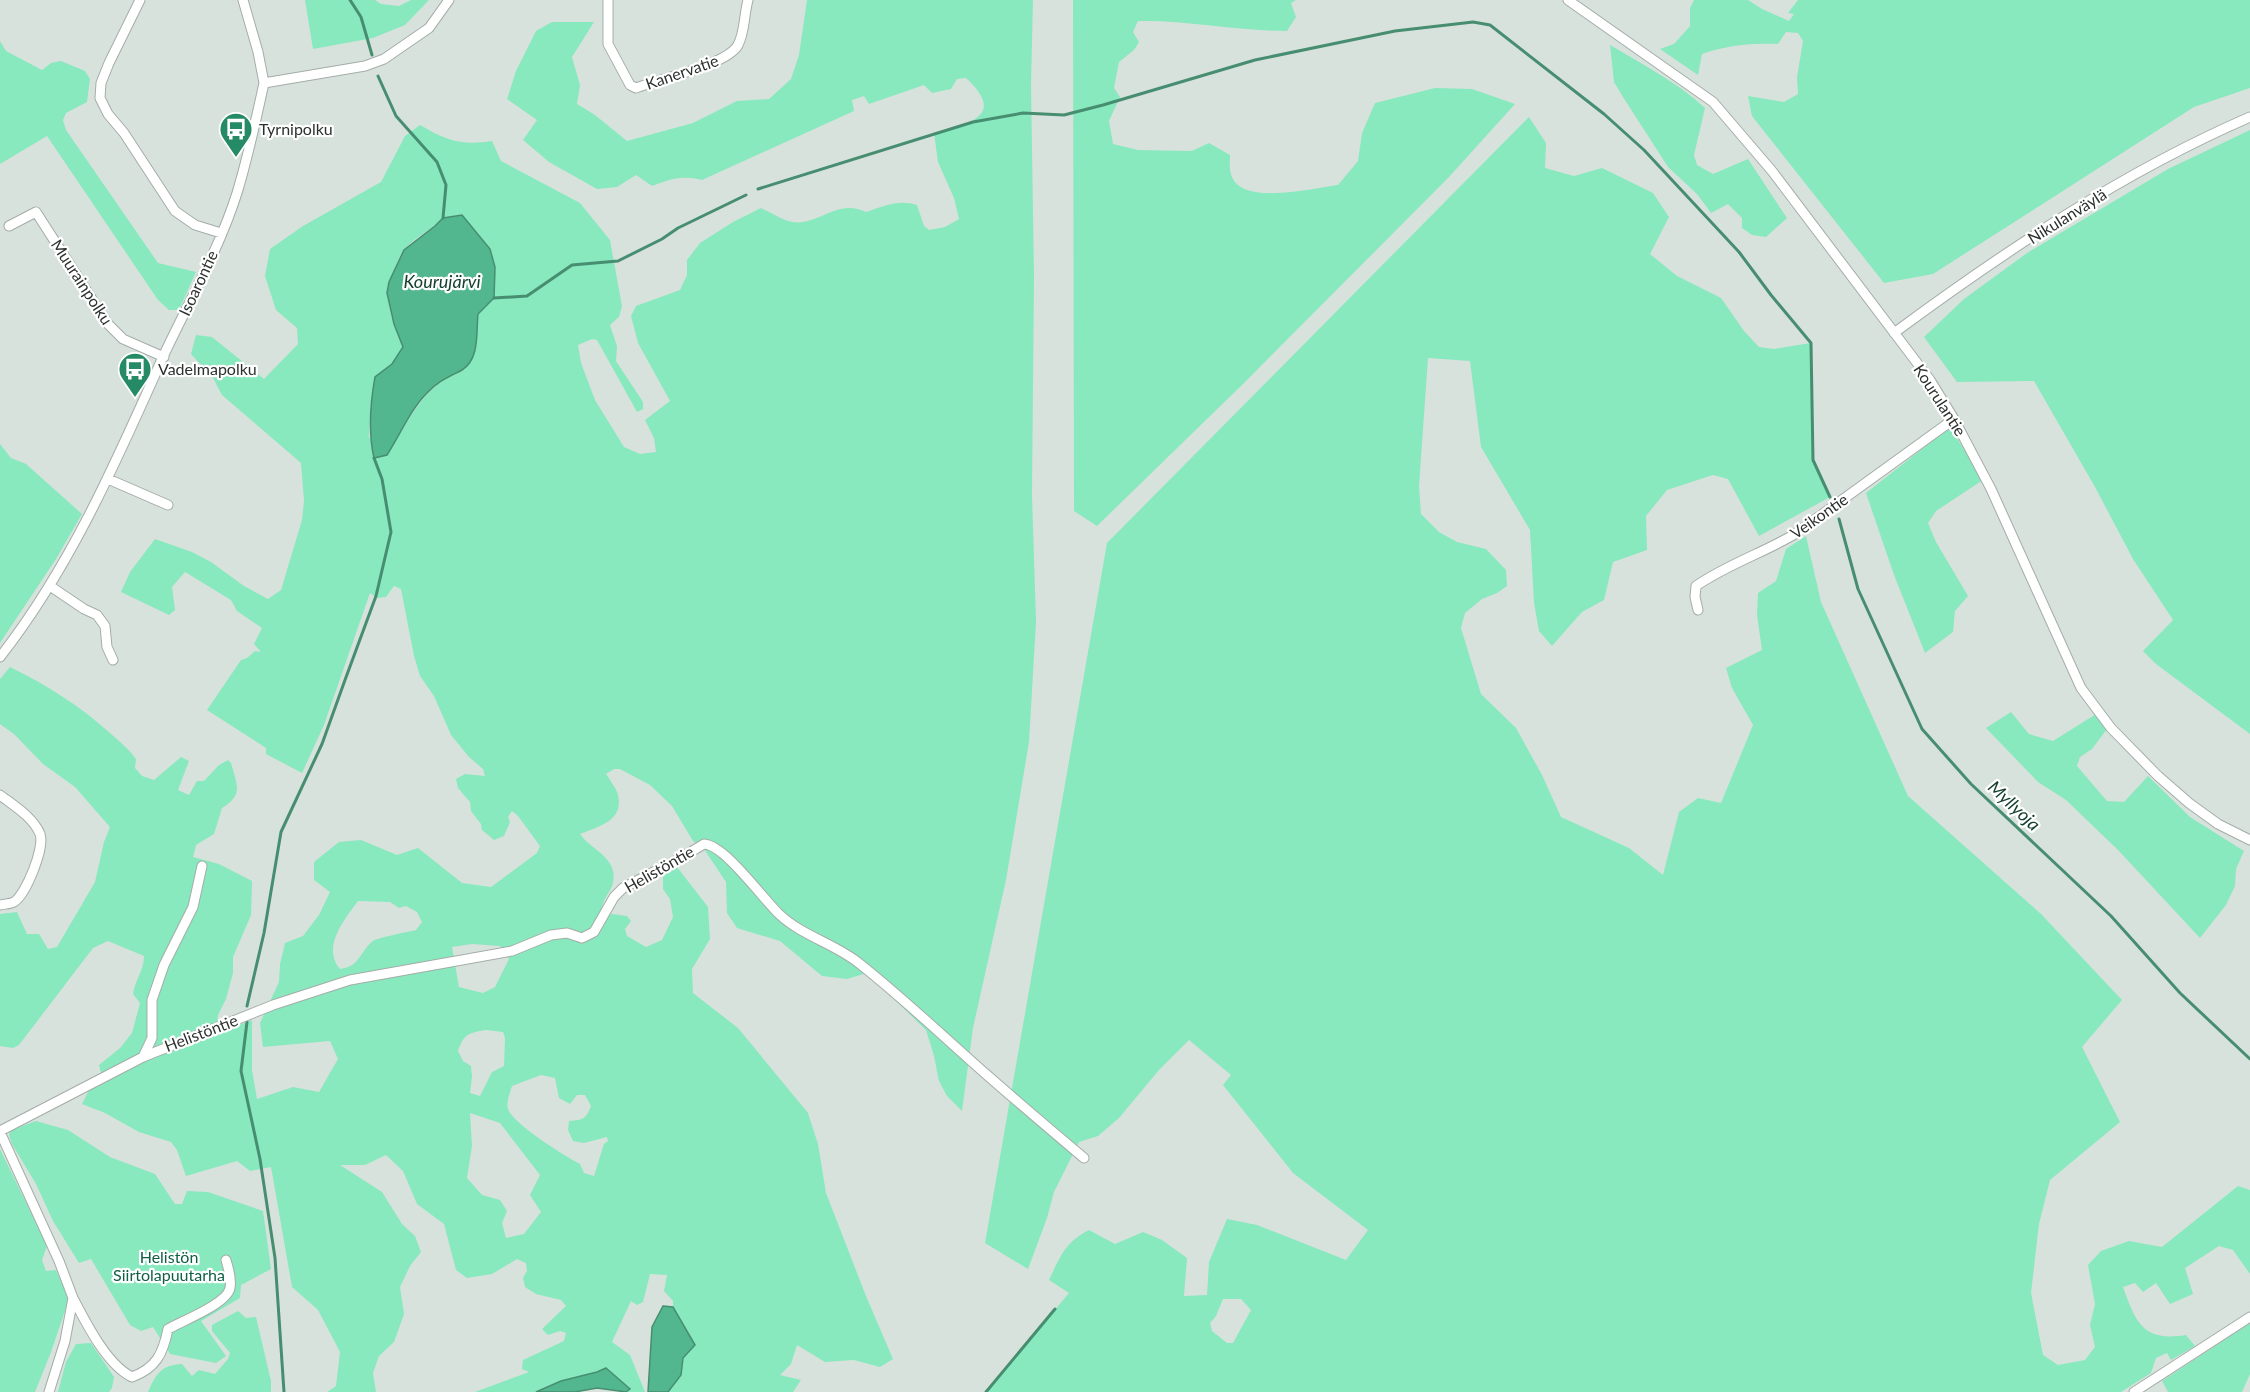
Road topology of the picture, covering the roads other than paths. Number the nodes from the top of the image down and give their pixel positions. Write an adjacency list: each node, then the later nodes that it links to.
1 (140, 0): 10 (street)
2 (243, 0): 7 (street)
3 (449, 0): 7 (street)
4 (608, 0): 5 (street, Kanervatie)
5 (748, 0)
6 (1568, 0): 11 (street, Kourulantie)
7 (264, 83): 10 (street, Isoarontie)
8 (2250, 117): 11 (street, Nikulanväylä)
9 (9, 226): 12 (street, Muurainpolku)
10 (221, 233): 12 (street, Isoarontie)
11 (1894, 333): 13 (street, Kourulantie)
12 (164, 357): 14 (street, Isoarontie)
13 (1954, 419): 17 (street, Veikontie); 21 (street, Kourulantie)
14 (108, 479): 15 (street); 16 (street, Isoarontie)
15 (168, 505)
16 (50, 586): 18 (street, Isoarontie); 19 (street)
17 (1698, 610)
18 (0, 657)
19 (113, 660)
20 (0, 795): 23 (street)
21 (2250, 840)
22 (202, 866): 24 (street)
23 (0, 905)
24 (143, 1057): 25 (street, Helistöntie); 26 (street, Helistöntie)
25 (0, 1132): 28 (street)
26 (1084, 1158)
27 (226, 1260): 28 (street)
28 (74, 1298): 30 (street)
29 (2250, 1317): 31 (street)
30 (49, 1392)
31 (2134, 1392)

